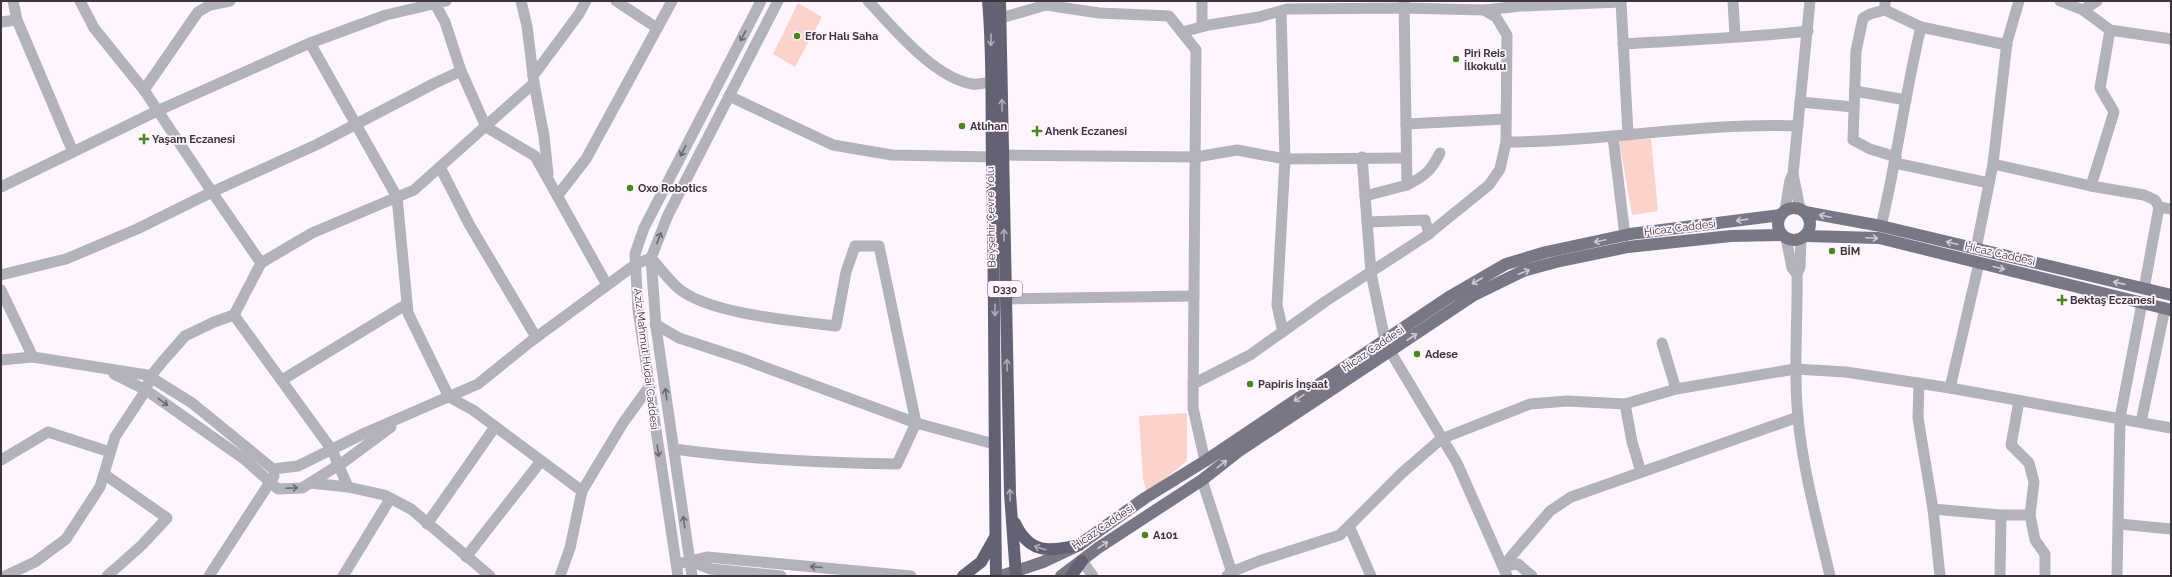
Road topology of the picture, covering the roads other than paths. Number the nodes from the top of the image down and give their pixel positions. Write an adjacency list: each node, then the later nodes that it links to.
1 (13, 1): 28 (street)
2 (80, 1): 44 (street)
3 (230, 1): 44 (street)
4 (521, 1): 42 (street)
5 (586, 1): 42 (street)
6 (616, 1): 32 (street)
7 (672, 1): 32 (street)
8 (761, 1): 93 (street, Aziz Mahmut Hudai Caddesi, one-way to 93)
9 (778, 1): 46 (street, Aziz Mahmut Hudai Caddesi)
10 (868, 1): 43 (street)
11 (988, 1): 43 (highway, Beyşehir Çevre Yolu / D330, one-way to 43)
12 (1000, 1): 27 (highway, Beyşehir Çevre Yolu / D330)
13 (1202, 1): 30 (street)
14 (1733, 1): 36 (street)
15 (1810, 1): 34 (street)
16 (2019, 1): 40 (street)
17 (2060, 1): 25 (street)
18 (2097, 1): 25 (street)
19 (441, 2): 38 (street); 41 (street)
20 (1621, 2): 24 (street); 39 (street)
21 (1048, 3): 27 (street); 35 (street)
22 (1404, 5): 24 (street); 26 (street); 52 (street)
23 (1885, 5): 31 (street); 45 (street)
24 (1476, 7): 51 (street)
25 (2083, 10): 33 (street)
26 (1282, 11): 30 (street); 65 (street)
27 (1001, 18): 61 (highway, Beyşehir Çevre Yolu / D330, one-way to 27)
28 (17, 20): 29 (street); 59 (street)
29 (1, 22)
30 (1202, 26): 35 (street)
31 (1921, 27): 40 (street); 47 (street)
32 (657, 28): 76 (street)
33 (2110, 30): 37 (street); 73 (street)
34 (1808, 31): 36 (street); 48 (street)
35 (1182, 32): 62 (street)
36 (1735, 36): 39 (street)
37 (2171, 39)
38 (310, 43): 50 (street); 53 (street)
39 (1623, 44): 56 (street)
40 (2007, 45): 67 (street)
41 (461, 71): 53 (street); 55 (street)
42 (533, 80): 55 (street); 70 (street)
43 (990, 82): 61 (highway, Beyşehir Çevre Yolu / D330)
44 (144, 90): 50 (street)
45 (1855, 91): 47 (street); 49 (street)
46 (729, 96): 61 (street); 90 (street, Aziz Mahmut Hudai Caddesi, one-way to 46)
47 (1906, 100): 66 (street)
48 (1800, 102): 49 (street); 54 (street)
49 (1854, 107): 66 (street)
50 (157, 111): 59 (street); 75 (street)
51 (1506, 119): 52 (street); 58 (street)
52 (1406, 124): 64 (street)
53 (355, 125): 75 (street); 78 (street)
54 (1798, 126): 56 (street); 69 (street)
55 (486, 127): 68 (street); 70 (street)
56 (1628, 135): 57 (street)
57 (1613, 136): 58 (street); 86 (street)
58 (1506, 142): 85 (street)
59 (73, 152): 74 (street)
60 (1440, 153): 72 (street)
61 (997, 156): 62 (street); 102 (highway, Beyşehir Çevre Yolu / D330, one-way to 61); 135 (highway, Beyşehir Çevre Yolu / D330, one-way to 135)
62 (1196, 157): 65 (street); 101 (street)
63 (1362, 157): 64 (street); 65 (street); 77 (street)
64 (1406, 158): 72 (street)
65 (1285, 159): 108 (street)
66 (1895, 160): 71 (street); 84 (street)
67 (1993, 164): 71 (street); 73 (street)
68 (440, 167): 78 (street); 109 (street)
69 (1793, 174): 81 (street); 82 (street)
70 (548, 177): 76 (street)
71 (1989, 182): 89 (street)
72 (1407, 185): 77 (street)
73 (2091, 186): 79 (street)
74 (1, 187)
75 (212, 192): 91 (street); 96 (street)
76 (558, 195): 97 (street)
77 (1365, 196): 83 (street)
78 (397, 197): 91 (street); 104 (street)
79 (2159, 207): 80 (street); 98 (street)
80 (2171, 209)
81 (1802, 211): 82 (main road); 84 (main road, Hicaz Caddesi, one-way to 81); 88 (main road)
82 (1783, 213): 86 (main road, Hicaz Caddesi, one-way to 86); 87 (main road)
83 (1367, 222): 85 (street); 94 (street)
84 (1881, 226): 89 (main road, Hicaz Caddesi, one-way to 84)
85 (1429, 234): 94 (street)
86 (1625, 236): 111 (main road, Hicaz Caddesi, one-way to 111)
87 (1784, 236): 88 (main road); 95 (street); 111 (main road, Hicaz Caddesi, one-way to 87)
88 (1803, 237): 92 (main road, Hicaz Caddesi, one-way to 92); 95 (street)
89 (1976, 249): 98 (main road, Hicaz Caddesi, one-way to 89)
90 (651, 258): 93 (street); 107 (street, Aziz Mahmut Hudai Caddesi); 131 (street)
91 (261, 263): 106 (street)
92 (1979, 263): 103 (main road, Hicaz Caddesi, one-way to 103); 121 (street)
93 (636, 264): 97 (street); 120 (street, Aziz Mahmut Hudai Caddesi)
94 (1371, 273): 108 (street); 111 (street)
95 (1797, 274): 114 (street)
96 (1, 275)
97 (607, 285): 109 (street)
98 (2144, 288): 100 (main road, Hicaz Caddesi)
99 (1, 290): 112 (street)
100 (2171, 295)
101 (1194, 296): 102 (street); 119 (street)
102 (1006, 299): 153 (highway, Beyşehir Çevre Yolu / D330, one-way to 102)
103 (2142, 303): 105 (main road, Hicaz Caddesi); 129 (street)
104 (407, 304): 117 (street); 124 (street)
105 (2168, 309): 130 (street)
106 (234, 315): 116 (street); 117 (street)
107 (655, 324): 131 (street); 136 (street, Aziz Mahmut Hudai Caddesi, one-way to 107)
108 (1283, 332): 119 (street)
109 (536, 337): 124 (street)
110 (1662, 343): 122 (street)
111 (1388, 346): 134 (street); 140 (main road, Hicaz Caddesi, one-way to 140); 146 (main road, Hicaz Caddesi, one-way to 111)
112 (33, 357): 113 (street); 115 (street)
113 (1, 360)
114 (1795, 368): 118 (street); 122 (street); 128 (street)
115 (105, 369): 116 (street); 123 (street)
116 (150, 377): 123 (street); 143 (street)
117 (282, 380): 137 (street)
118 (1919, 383): 121 (street); 152 (street)
119 (1193, 384): 140 (street)
120 (649, 387): 150 (street); 166 (street, Aziz Mahmut Hudai Caddesi, one-way to 166)
121 (1950, 388): 125 (street)
122 (1676, 389): 126 (street)
123 (146, 390): 138 (street); 147 (street, one-way to 147)
124 (449, 397): 127 (street); 132 (street)
125 (2019, 400): 129 (street); 155 (street)
126 (1625, 404): 134 (street); 144 (street)
127 (406, 416): 137 (street); 142 (street)
128 (1798, 417): 144 (street); 189 (street)
129 (2120, 418): 130 (street); 157 (street)
130 (2141, 422): 133 (street)
131 (916, 423): 135 (street); 136 (street)
132 (495, 426): 141 (street); 156 (street)
133 (2171, 428)
134 (1441, 440): 158 (street); 167 (street)
135 (994, 444): 160 (highway, Beyşehir Çevre Yolu / D330)
136 (674, 449): 163 (street, Aziz Mahmut Hudai Caddesi, one-way to 136)
137 (332, 450): 142 (street); 143 (street)
138 (110, 452): 139 (street); 145 (street)
139 (1, 460)
140 (1205, 460): 161 (main road, Hicaz Caddesi)
141 (541, 461): 150 (street); 162 (street)
142 (338, 466): 148 (street); 149 (street)
143 (278, 468): 147 (street)
144 (1641, 472): 167 (street)
145 (104, 474): 170 (street); 171 (street)
146 (1202, 480): 165 (main road, Hicaz Caddesi, one-way to 146); 169 (street)
147 (271, 482): 148 (street, one-way to 148); 172 (street)
148 (310, 483): 149 (street)
149 (348, 487): 151 (street)
150 (582, 491): 175 (street)
151 (390, 499): 156 (street); 173 (street)
152 (1933, 509): 154 (street); 190 (street)
153 (1011, 514): 161 (highway, one-way to 153); 168 (highway, Beyşehir Çevre Yolu / D330)
154 (2001, 515): 155 (street); 191 (street)
155 (2030, 515): 192 (street)
156 (427, 524): 162 (street)
157 (2120, 524): 159 (street); 193 (street)
158 (1349, 526): 169 (street); 187 (street)
159 (2171, 530)
160 (995, 536): 180 (highway); 181 (highway, D330)
161 (1079, 545): 164 (main road, Hicaz Caddesi)
162 (466, 557): 174 (street)
163 (689, 561): 166 (street); 177 (street, Aziz Mahmut Hudai Caddesi); 178 (street); 179 (street, one-way to 163)
164 (1045, 561): 168 (main road, Hicaz Caddesi); 183 (main road)
165 (1082, 561): 184 (main road, Hicaz Caddesi); 185 (highway); 186 (street)
166 (675, 564): 176 (street, Aziz Mahmut Hudai Caddesi)
167 (1505, 571): 188 (street)
168 (1015, 574): 182 (main road, Hicaz Caddesi)
169 (1230, 575)
170 (5, 576)
171 (107, 576)
172 (209, 576)
173 (343, 576)
174 (488, 576)
175 (560, 576)
176 (678, 576)
177 (692, 576)
178 (781, 576)
179 (911, 576)
180 (963, 576)
181 (996, 576)
182 (1001, 576)
183 (1039, 576)
184 (1061, 576)
185 (1071, 576)
186 (1093, 576)
187 (1371, 576)
188 (1532, 576)
189 (1830, 576)
190 (1940, 576)
191 (2000, 576)
192 (2045, 576)
193 (2117, 576)

